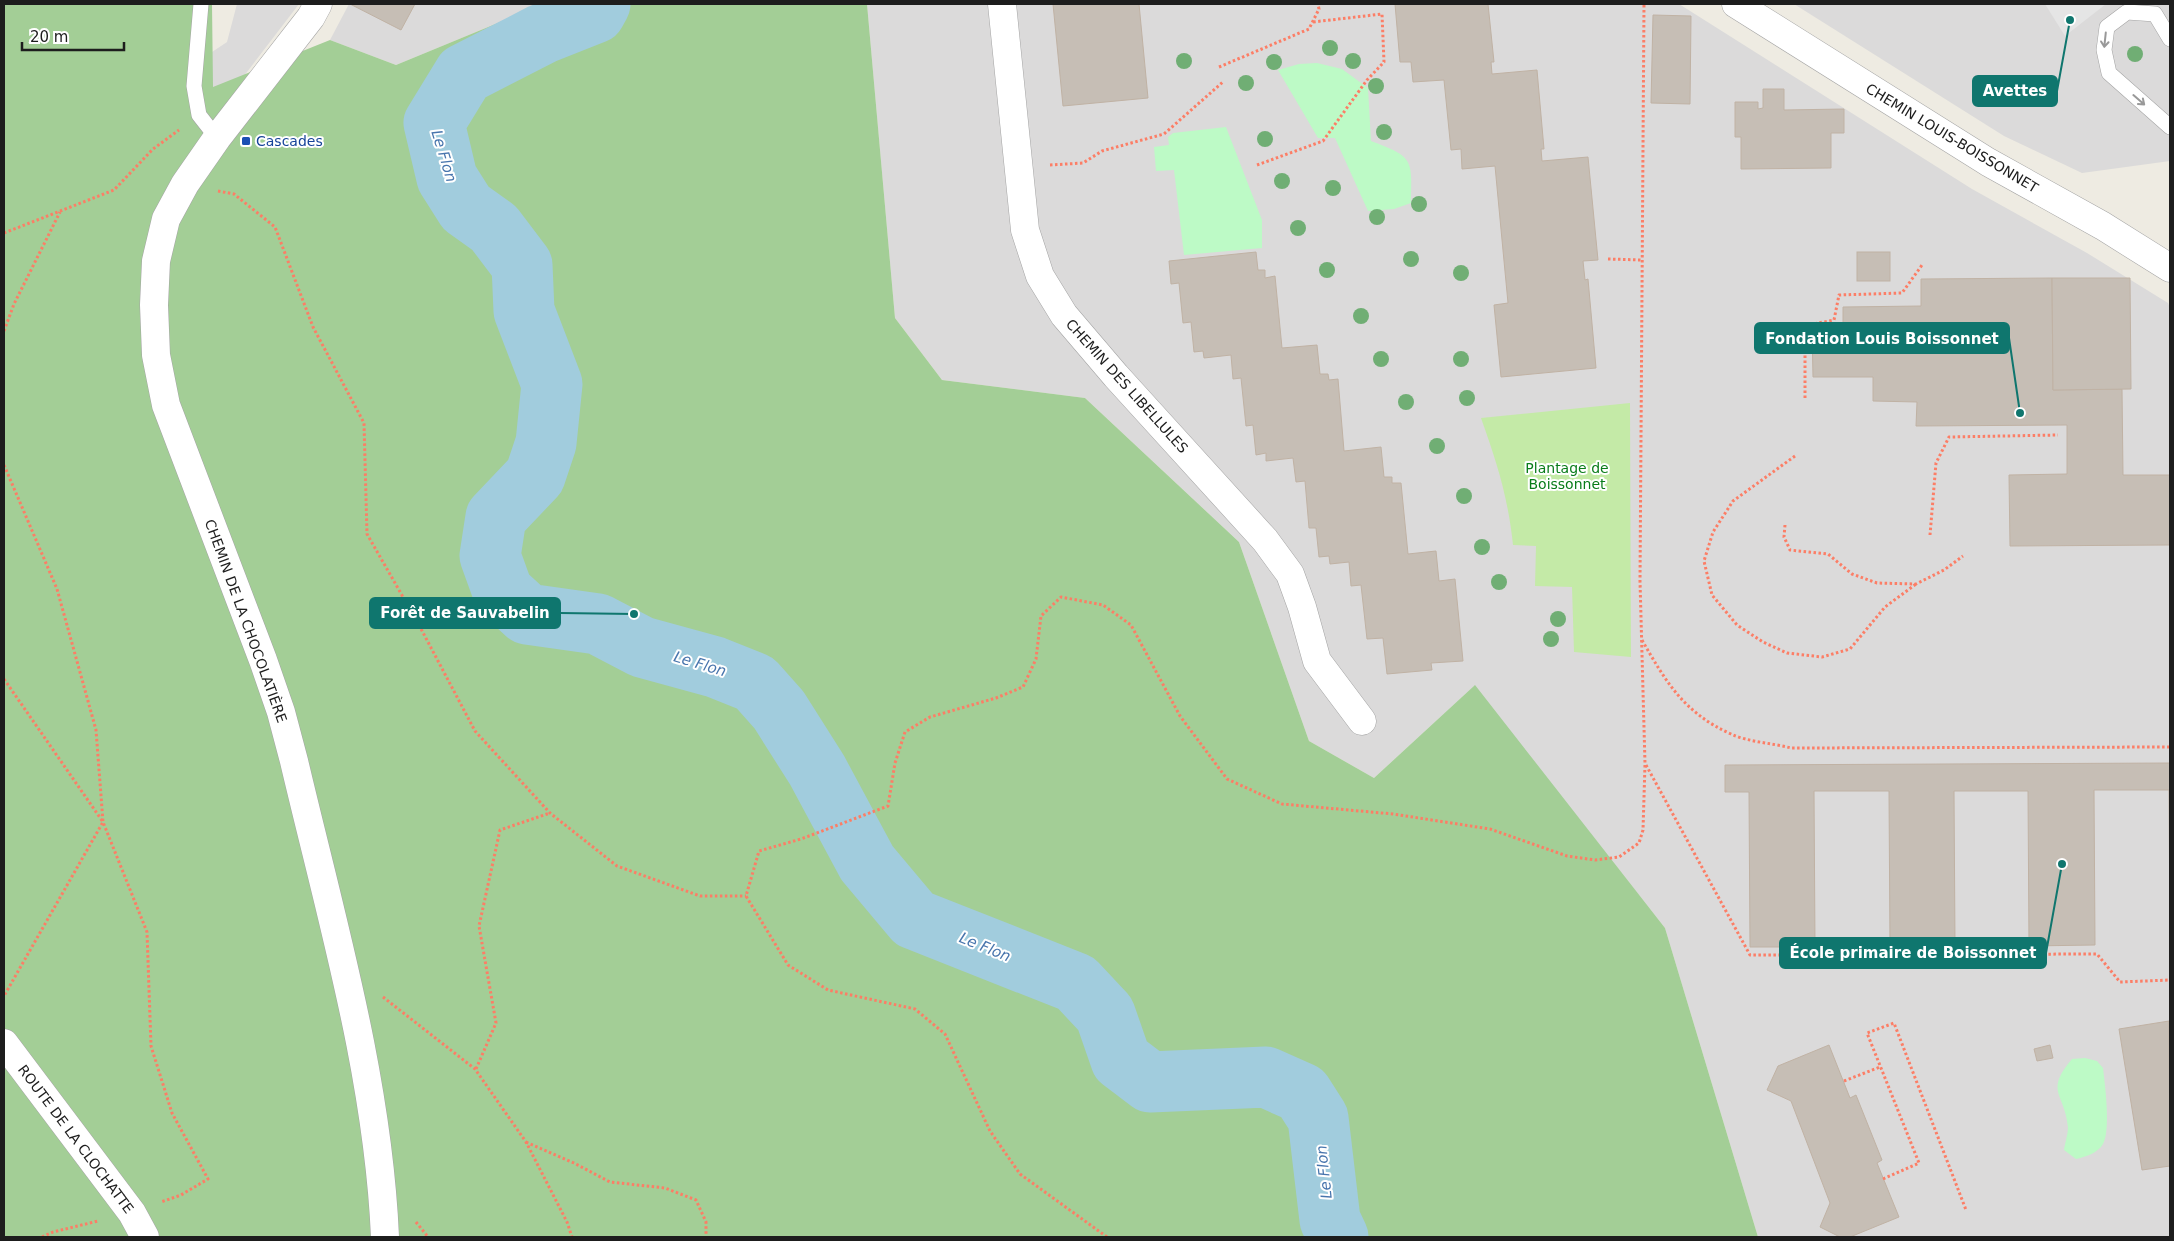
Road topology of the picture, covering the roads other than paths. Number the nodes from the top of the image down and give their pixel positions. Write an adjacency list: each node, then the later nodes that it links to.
1 (201, 4): 7 (lane)
2 (318, 4): 7 (street)
3 (1002, 4): 9 (street, CHEMIN DES LIBELLULES)
4 (1736, 4): 8 (street, CHEMIN LOUIS-BOISSONNET)
5 (2170, 39): 6 (lane, one-way to 6)
6 (2170, 128)
7 (217, 138): 12 (street, CHEMIN DE LA CHOCOLATIÈRE)
8 (2170, 268)
9 (1362, 721)
10 (4, 1043): 11 (street, ROUTE DE LA CLOCHATTE)
11 (145, 1237)
12 (385, 1237)

